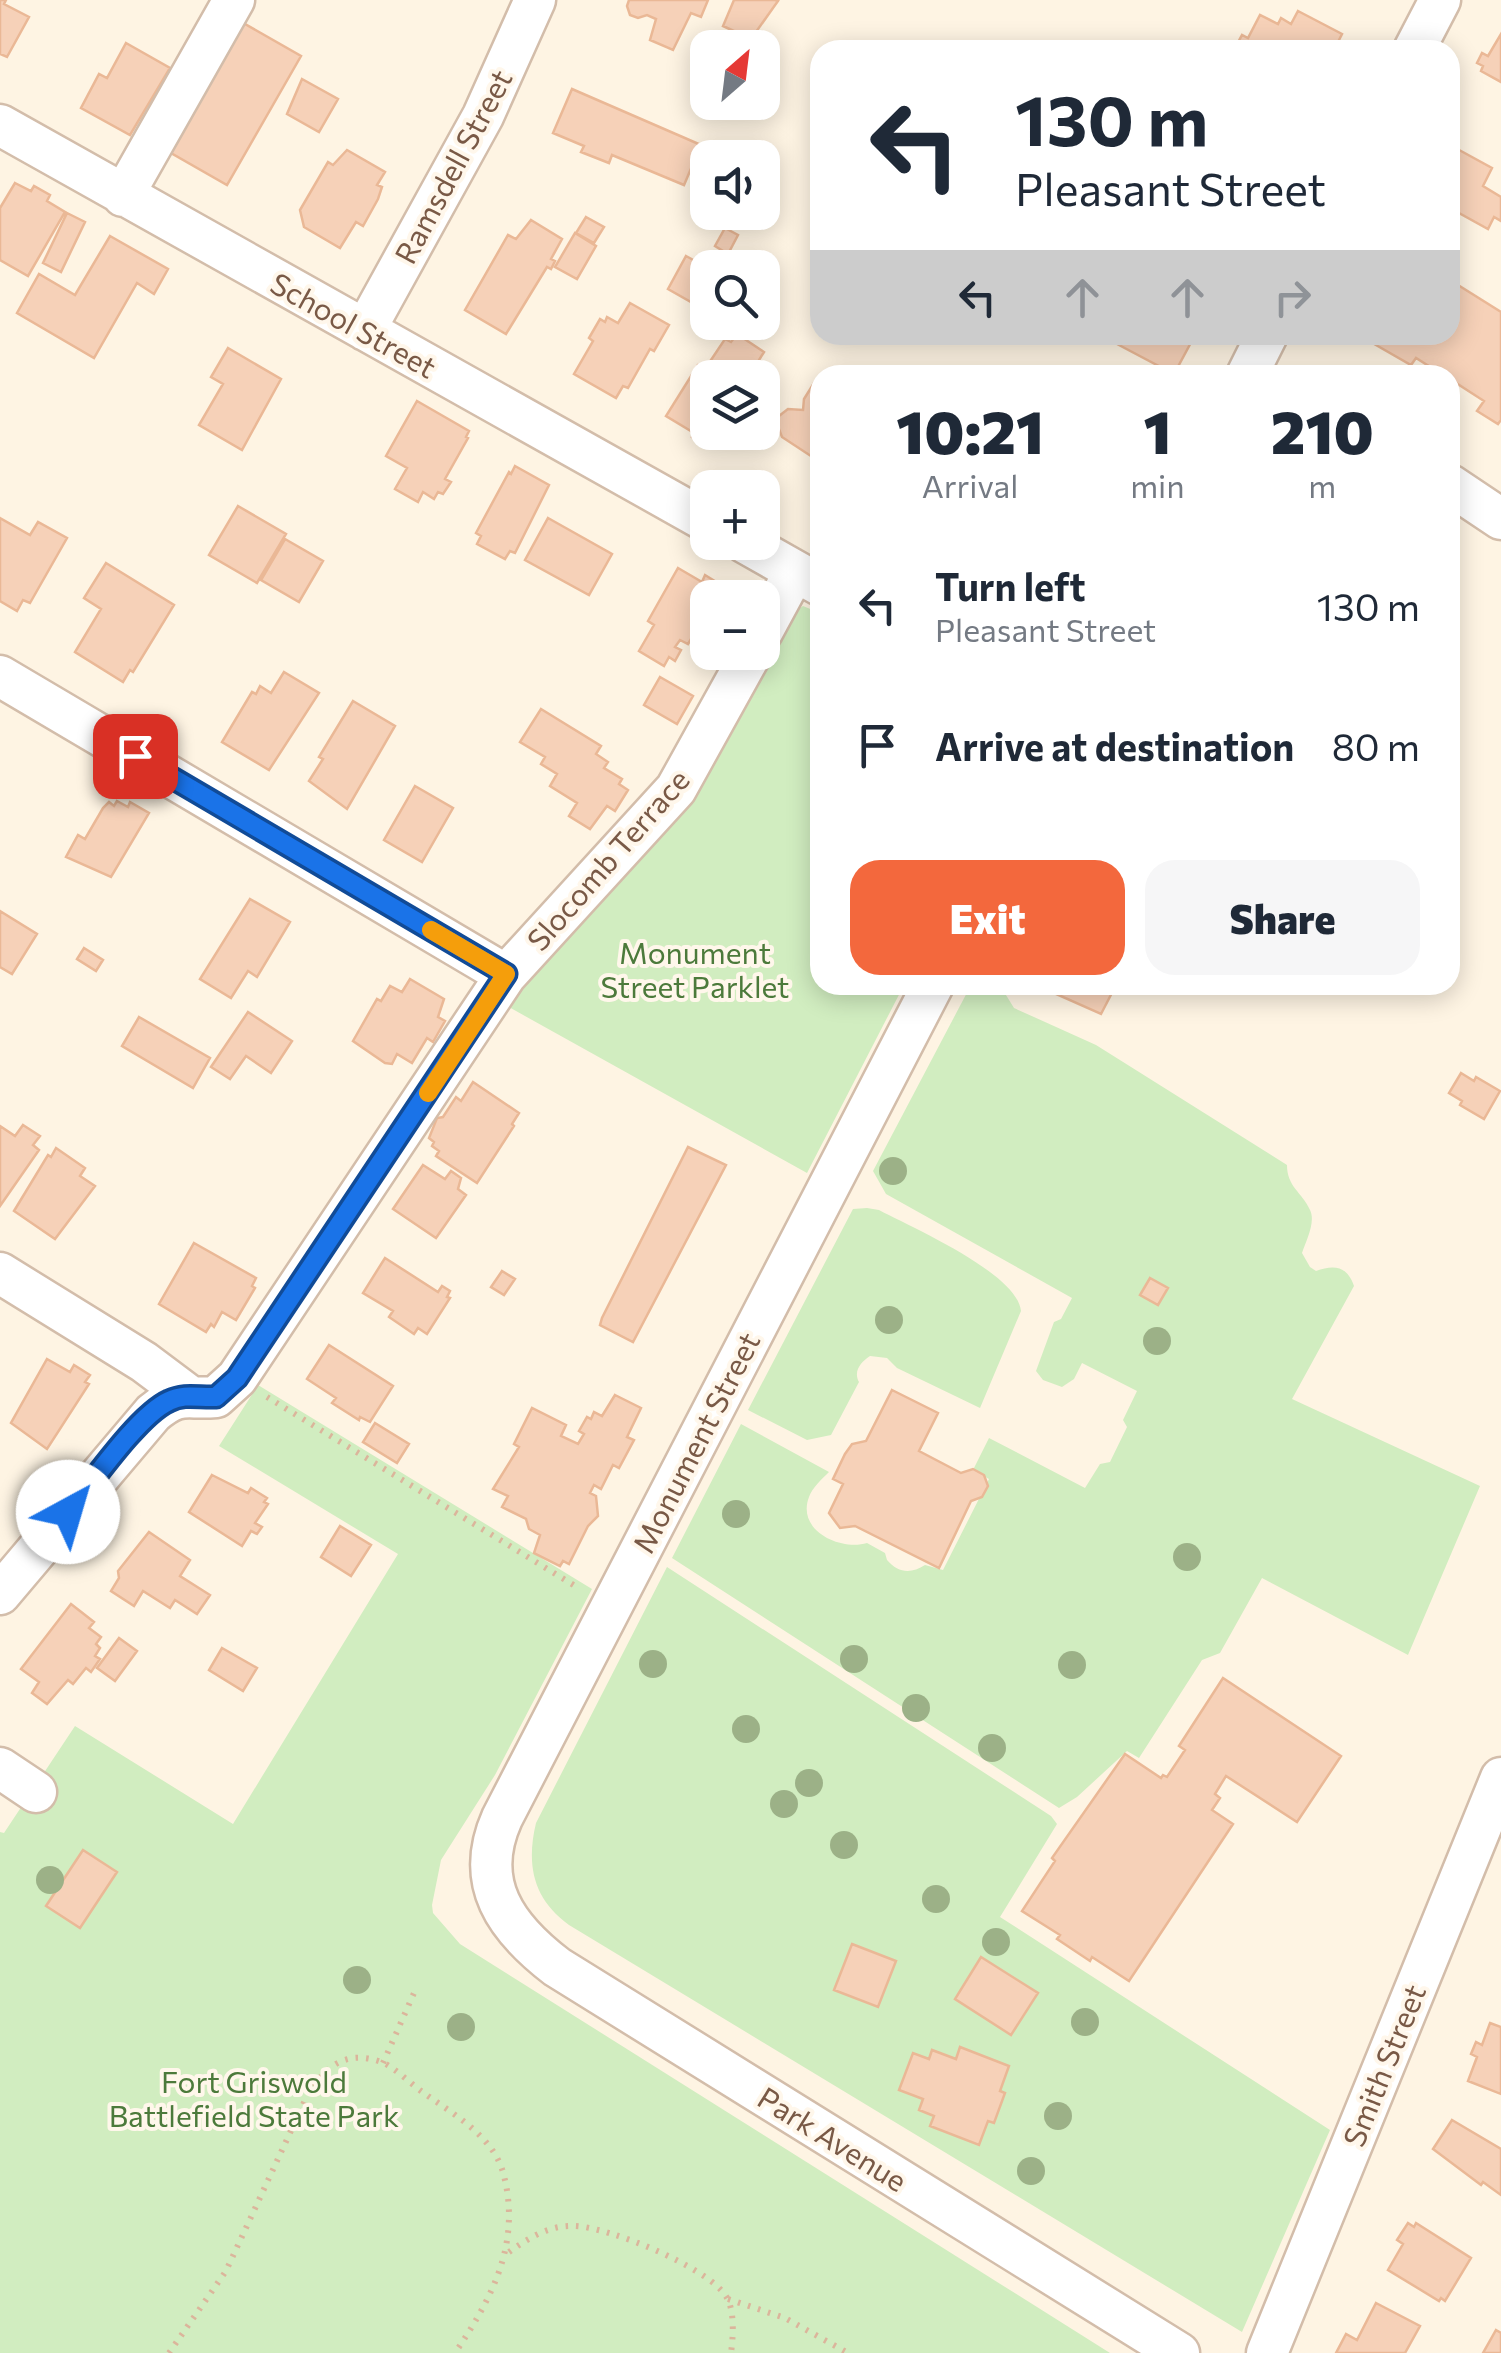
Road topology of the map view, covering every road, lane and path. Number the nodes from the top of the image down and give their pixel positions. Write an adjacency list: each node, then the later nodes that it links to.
1 (234, 0): 6 (street)
2 (534, 0): 7 (street, Ramsdell Street)
3 (1440, 0): 4 (street)
4 (1419, 40)
5 (0, 126): 6 (street, School Street)
6 (123, 196): 7 (street, School Street)
7 (365, 330): 9 (street, School Street)
8 (1460, 491): 10 (street)
9 (690, 512)
10 (1501, 518)
11 (776, 560): 12 (street)
12 (808, 578): 13 (street)
13 (780, 611)
14 (742, 670): 16 (street, Slocomb Terrace)
15 (0, 676): 16 (street)
16 (506, 974): 19 (street, Slocomb Terrace)
17 (928, 995): 26 (street, Monument Street)
18 (0, 1274): 20 (street)
19 (237, 1378): 20 (street); 22 (path)
20 (188, 1394): 21 (street)
21 (0, 1594)
22 (590, 1595)
23 (0, 1768): 25 (street)
24 (1501, 1778): 36 (street, Smith Street)
25 (36, 1792)
26 (501, 1907): 35 (street, Park Avenue)
27 (414, 1993): 28 (path)
28 (382, 2062): 29 (path); 31 (path)
29 (508, 2253): 30 (path); 32 (path)
30 (728, 2299): 33 (path); 34 (path)
31 (169, 2353)
32 (455, 2353)
33 (731, 2353)
34 (848, 2353)
35 (1179, 2353)
36 (1267, 2353)

